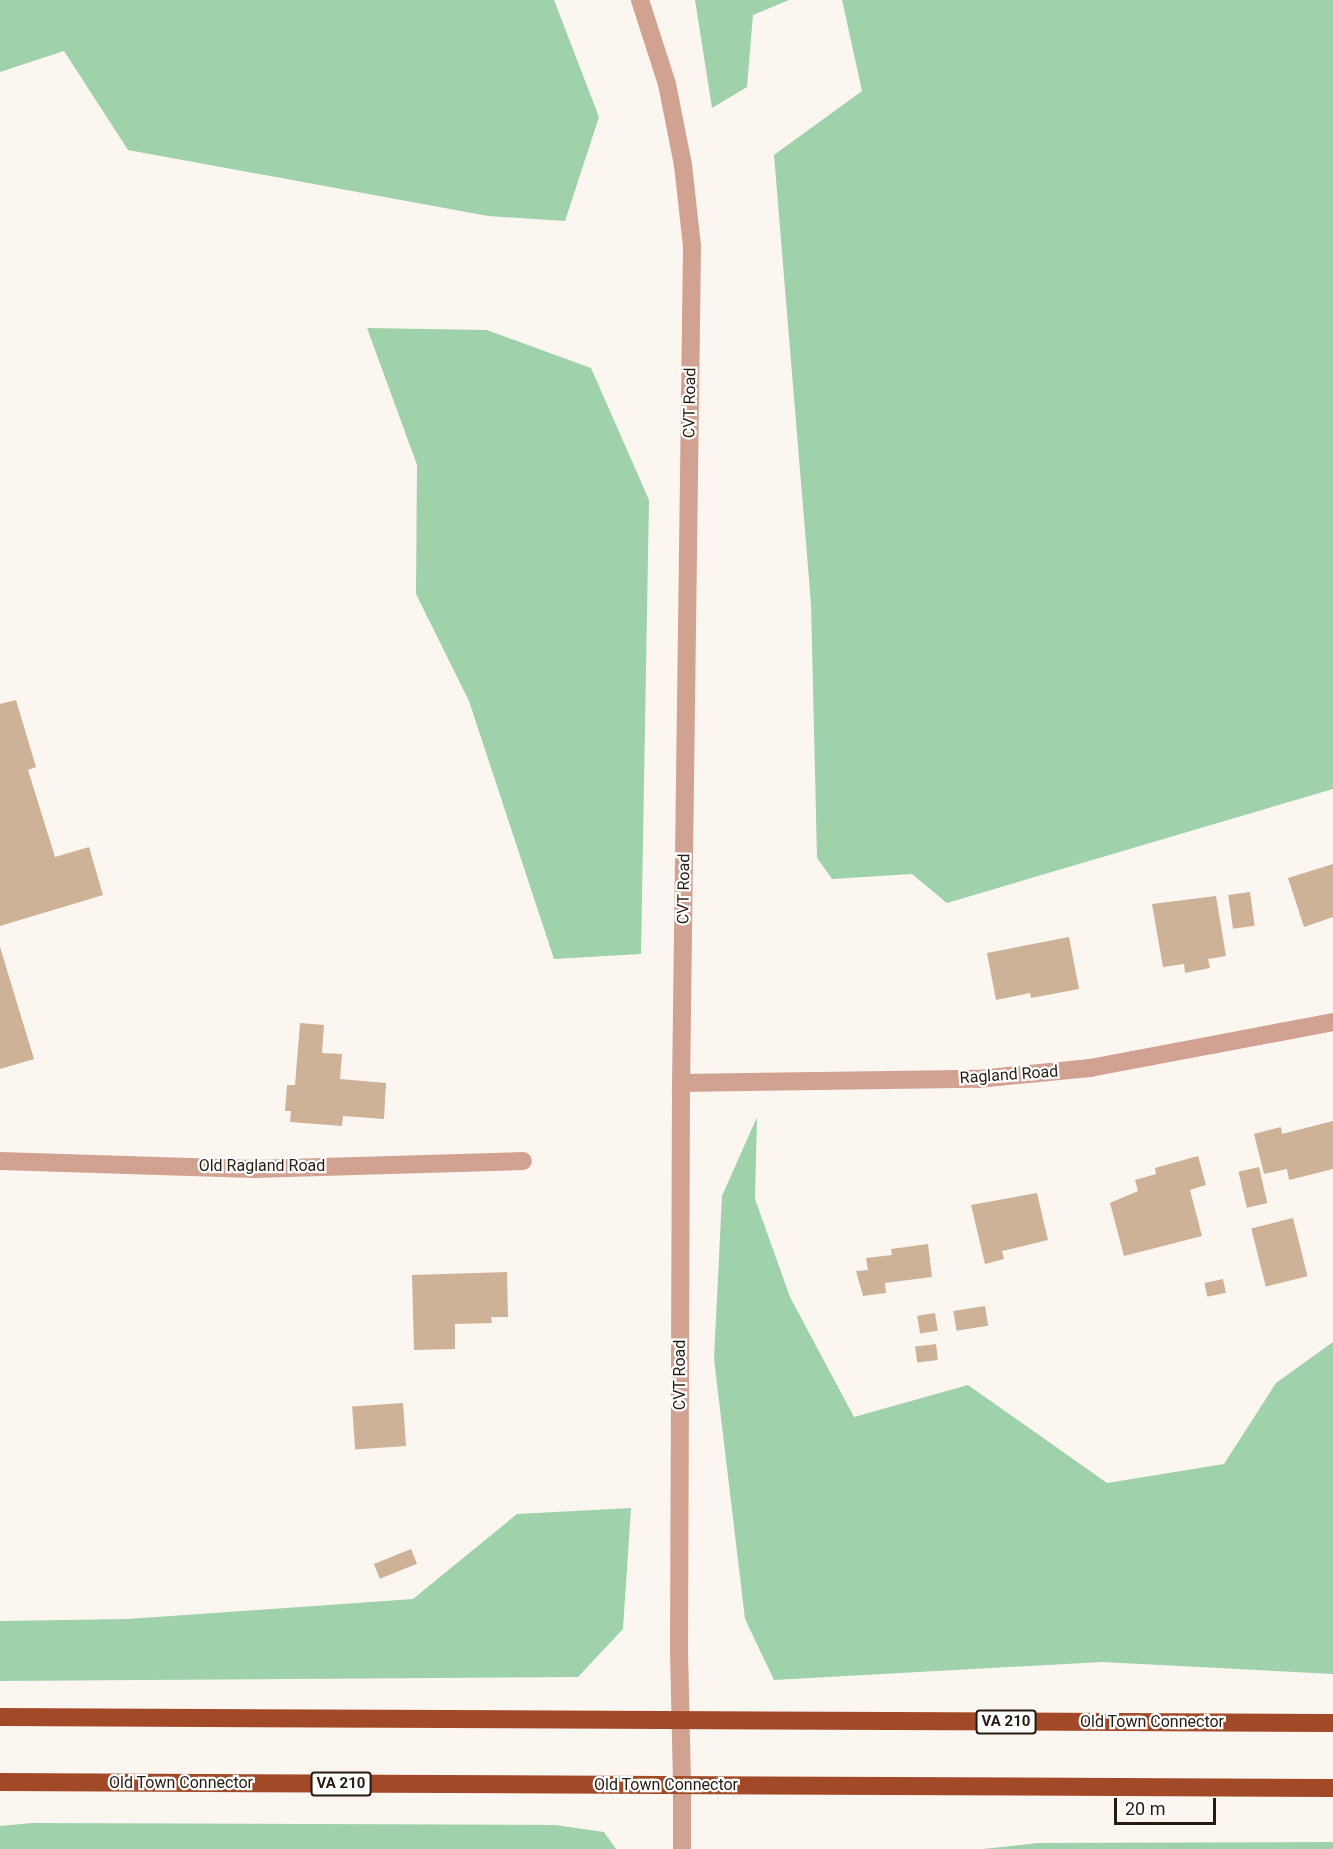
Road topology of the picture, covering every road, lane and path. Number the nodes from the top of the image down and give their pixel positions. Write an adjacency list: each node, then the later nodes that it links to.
1 (640, 0): 3 (street, CVT Road)
2 (1333, 1022): 3 (street, Ragland Road)
3 (681, 1083): 7 (street, CVT Road)
4 (0, 1161): 5 (street, Old Ragland Road)
5 (523, 1161)
6 (0, 1717): 7 (highway, Old Town Connector / VA 210)
7 (679, 1720): 8 (highway, Old Town Connector / VA 210); 10 (street, CVT Road)
8 (1333, 1723)
9 (0, 1782): 10 (highway, Old Town Connector / VA 210)
10 (682, 1785): 11 (highway, Old Town Connector / VA 210); 12 (street, CVT Road)
11 (1333, 1788)
12 (682, 1849)

